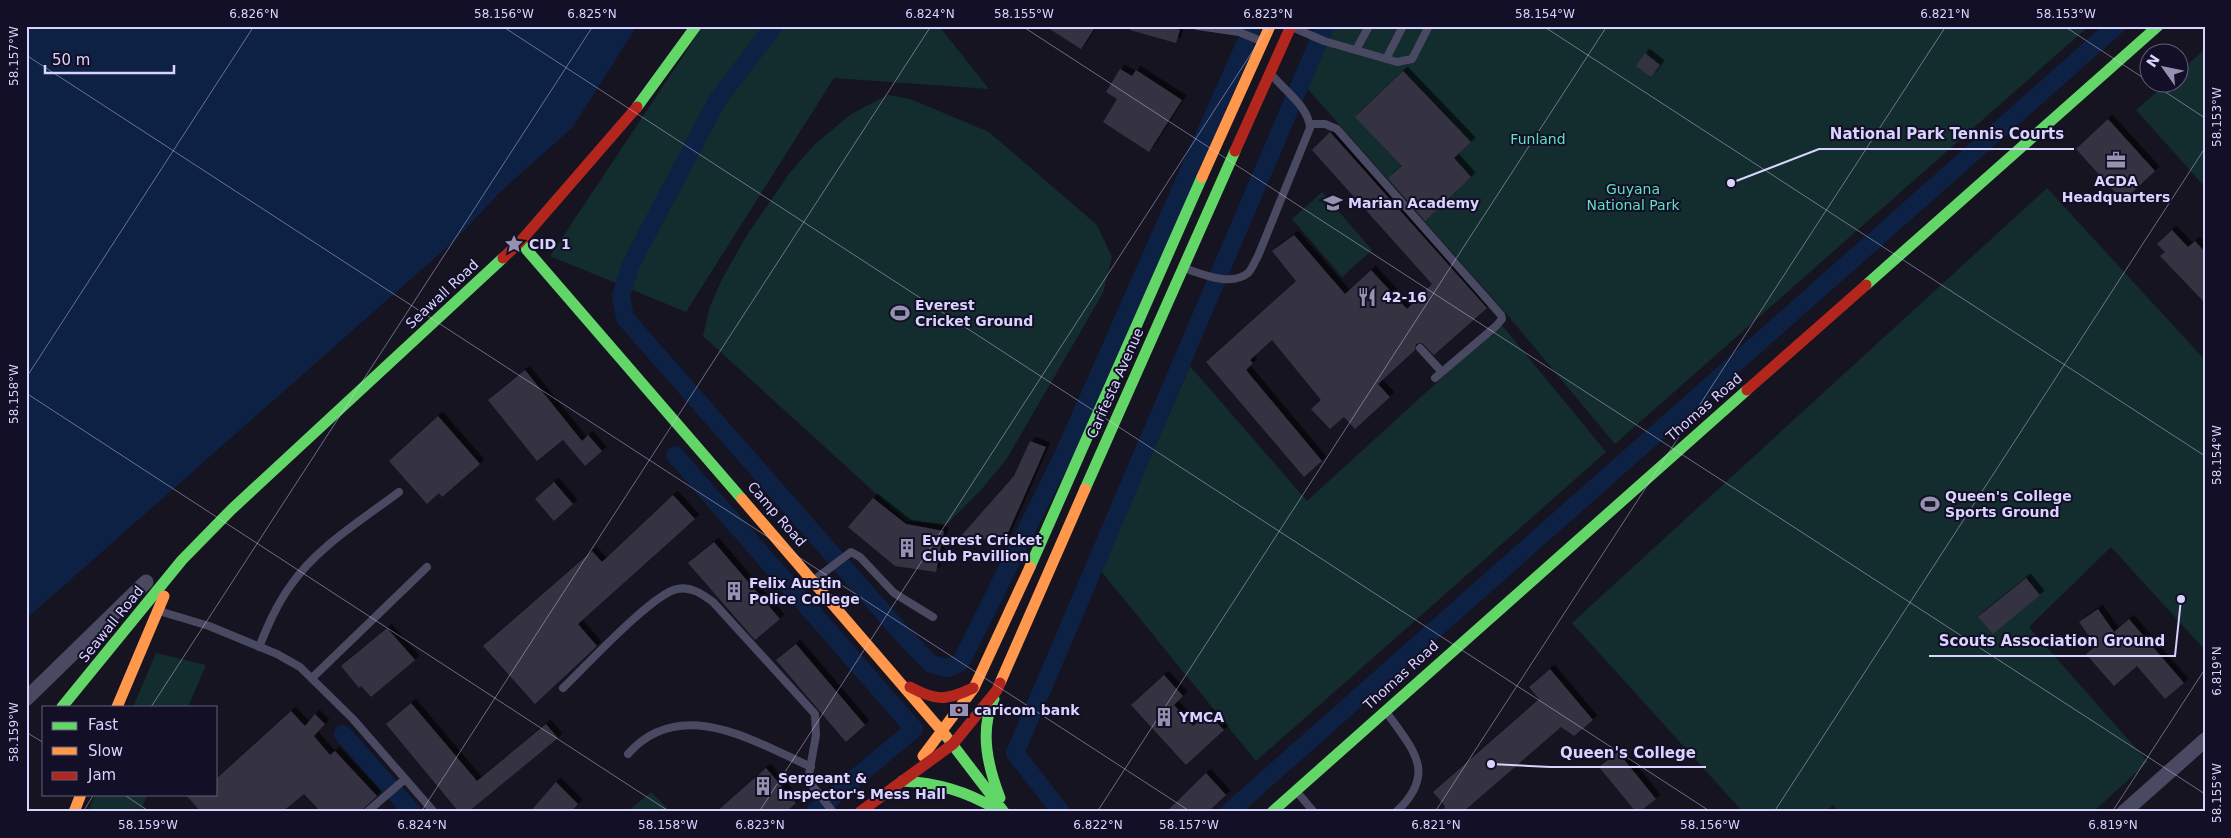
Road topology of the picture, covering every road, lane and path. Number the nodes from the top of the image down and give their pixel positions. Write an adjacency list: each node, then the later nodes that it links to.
1 (696, 26): 14 (street, Seawall Road)
2 (1198, 26): 9 (lane)
3 (1270, 26): 9 (street, Carifesta Avenue)
4 (1291, 26): 10 (lane); 12 (street, Carifesta Avenue)
5 (1369, 26): 10 (lane)
6 (1403, 26): 11 (lane)
7 (1429, 26): 11 (lane)
8 (2158, 26): 35 (street, Thomas Road)
9 (1263, 42): 30 (street, Carifesta Avenue)
10 (1356, 50): 11 (lane)
11 (1386, 59)
12 (1270, 73): 13 (lane); 15 (street, Carifesta Avenue)
13 (1310, 124): 15 (lane); 17 (lane)
14 (520, 242): 20 (street, Seawall Road); 22 (street, Camp Road)
15 (1182, 268): 31 (street, Carifesta Avenue)
16 (1420, 348): 17 (lane)
17 (1442, 372): 18 (lane)
18 (1435, 378)
19 (399, 492): 26 (lane)
20 (182, 560): 24 (street, Seawall Road); 33 (street, Seawall Road)
21 (427, 567): 27 (lane)
22 (814, 580): 25 (lane); 28 (street, Camp Road)
23 (146, 582): 32 (street)
24 (157, 611): 26 (lane); 34 (street, Seawall Road)
25 (933, 617)
26 (259, 647): 27 (lane)
27 (312, 678): 41 (lane)
28 (901, 682): 30 (street); 36 (street, Camp Road)
29 (563, 688): 40 (lane)
30 (974, 688): 36 (street, Carifesta Avenue)
31 (997, 690): 38 (street, Carifesta Avenue); 52 (street)
32 (26, 699)
33 (63, 706)
34 (117, 706)
35 (1385, 710): 43 (street, Thomas Road); 55 (lane)
36 (942, 732): 38 (street, Camp Road); 42 (street, Carifesta Avenue)
37 (2205, 740): 56 (street)
38 (953, 744): 42 (street, Carifesta Avenue); 52 (street, Camp Road)
39 (628, 754): 40 (lane)
40 (811, 767): 49 (lane)
41 (405, 779): 47 (lane); 48 (lane)
42 (902, 781): 50 (street); 51 (street)
43 (1296, 790): 53 (street, Thomas Road); 54 (lane)
44 (69, 796): 46 (street)
45 (80, 796): 46 (street)
46 (73, 812)
47 (367, 812)
48 (434, 812)
49 (833, 812)
50 (860, 812)
51 (999, 812)
52 (1005, 812)
53 (1272, 812)
54 (1314, 812)
55 (1396, 812)
56 (2124, 812)

